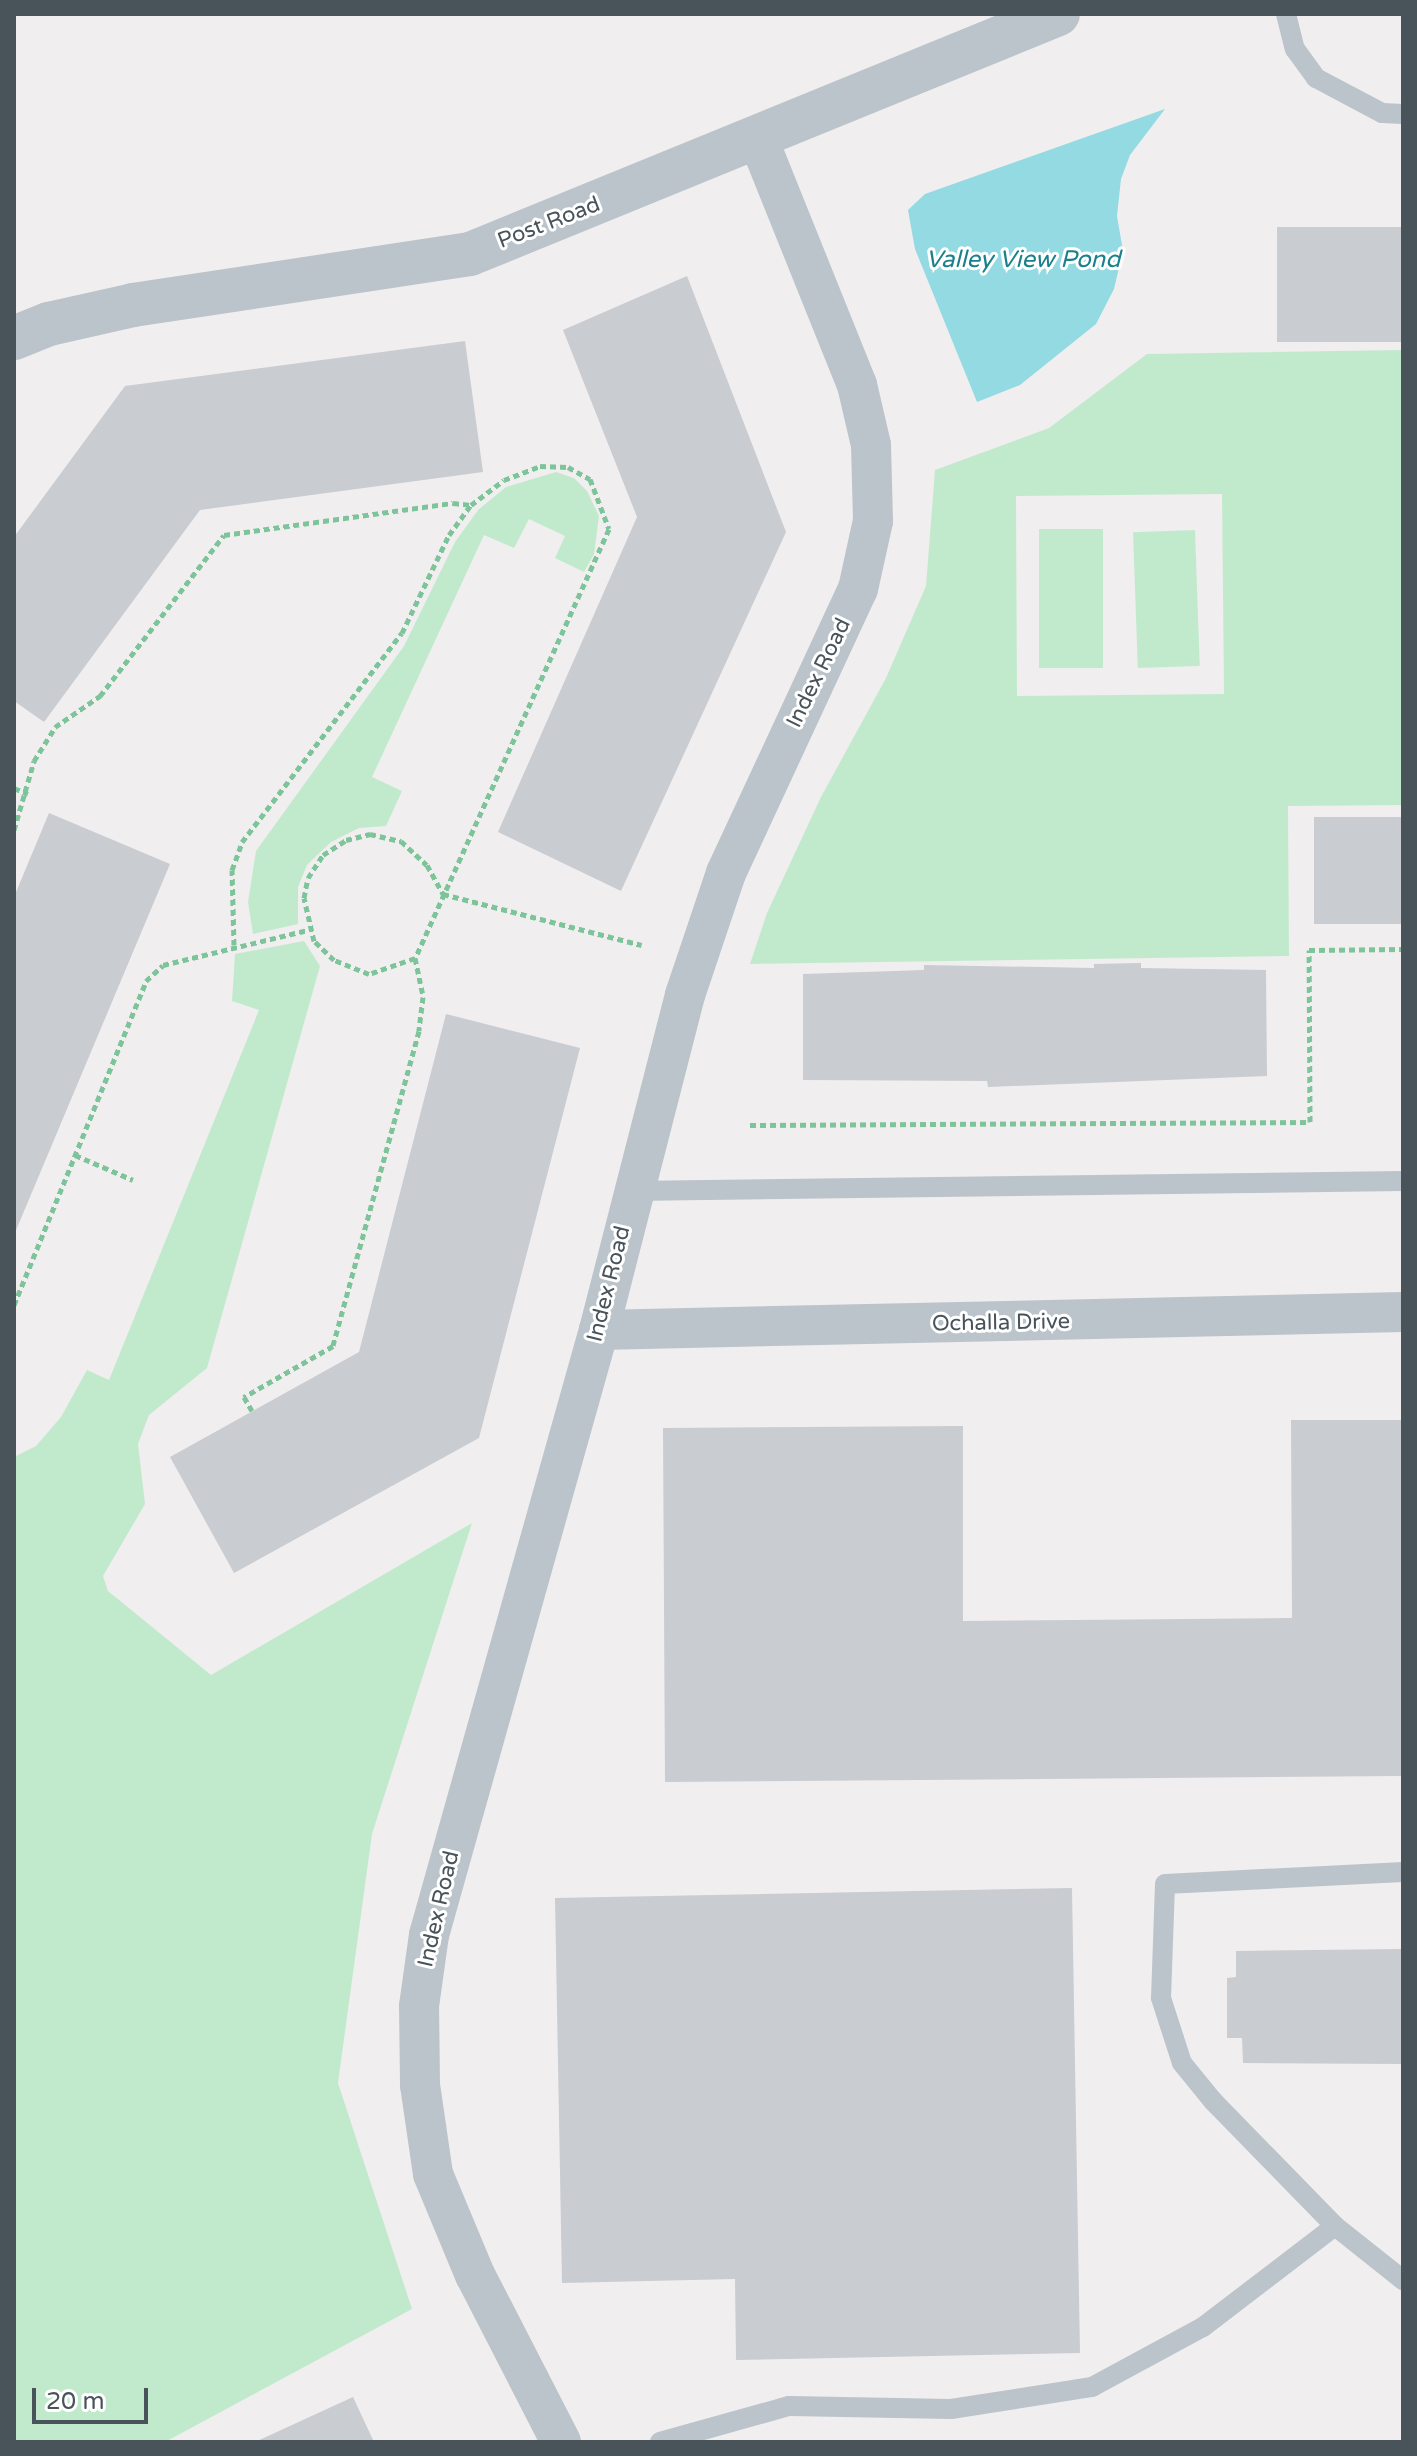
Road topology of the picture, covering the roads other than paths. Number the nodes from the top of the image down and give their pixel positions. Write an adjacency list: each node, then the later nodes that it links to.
1 (1058, 14): 4 (street, Post Road)
2 (1286, 14): 3 (lane)
3 (1403, 114)
4 (758, 139): 5 (street, Post Road); 7 (street, Index Road)
5 (14, 338)
6 (1403, 1181): 7 (lane)
7 (631, 1191): 9 (street, Index Road)
8 (1403, 1312): 9 (street, Ochalla Drive)
9 (599, 1330): 13 (street, Index Road)
10 (1403, 1872): 11 (lane)
11 (1335, 2226): 12 (lane); 14 (lane)
12 (1403, 2280)
13 (561, 2442)
14 (660, 2442)

